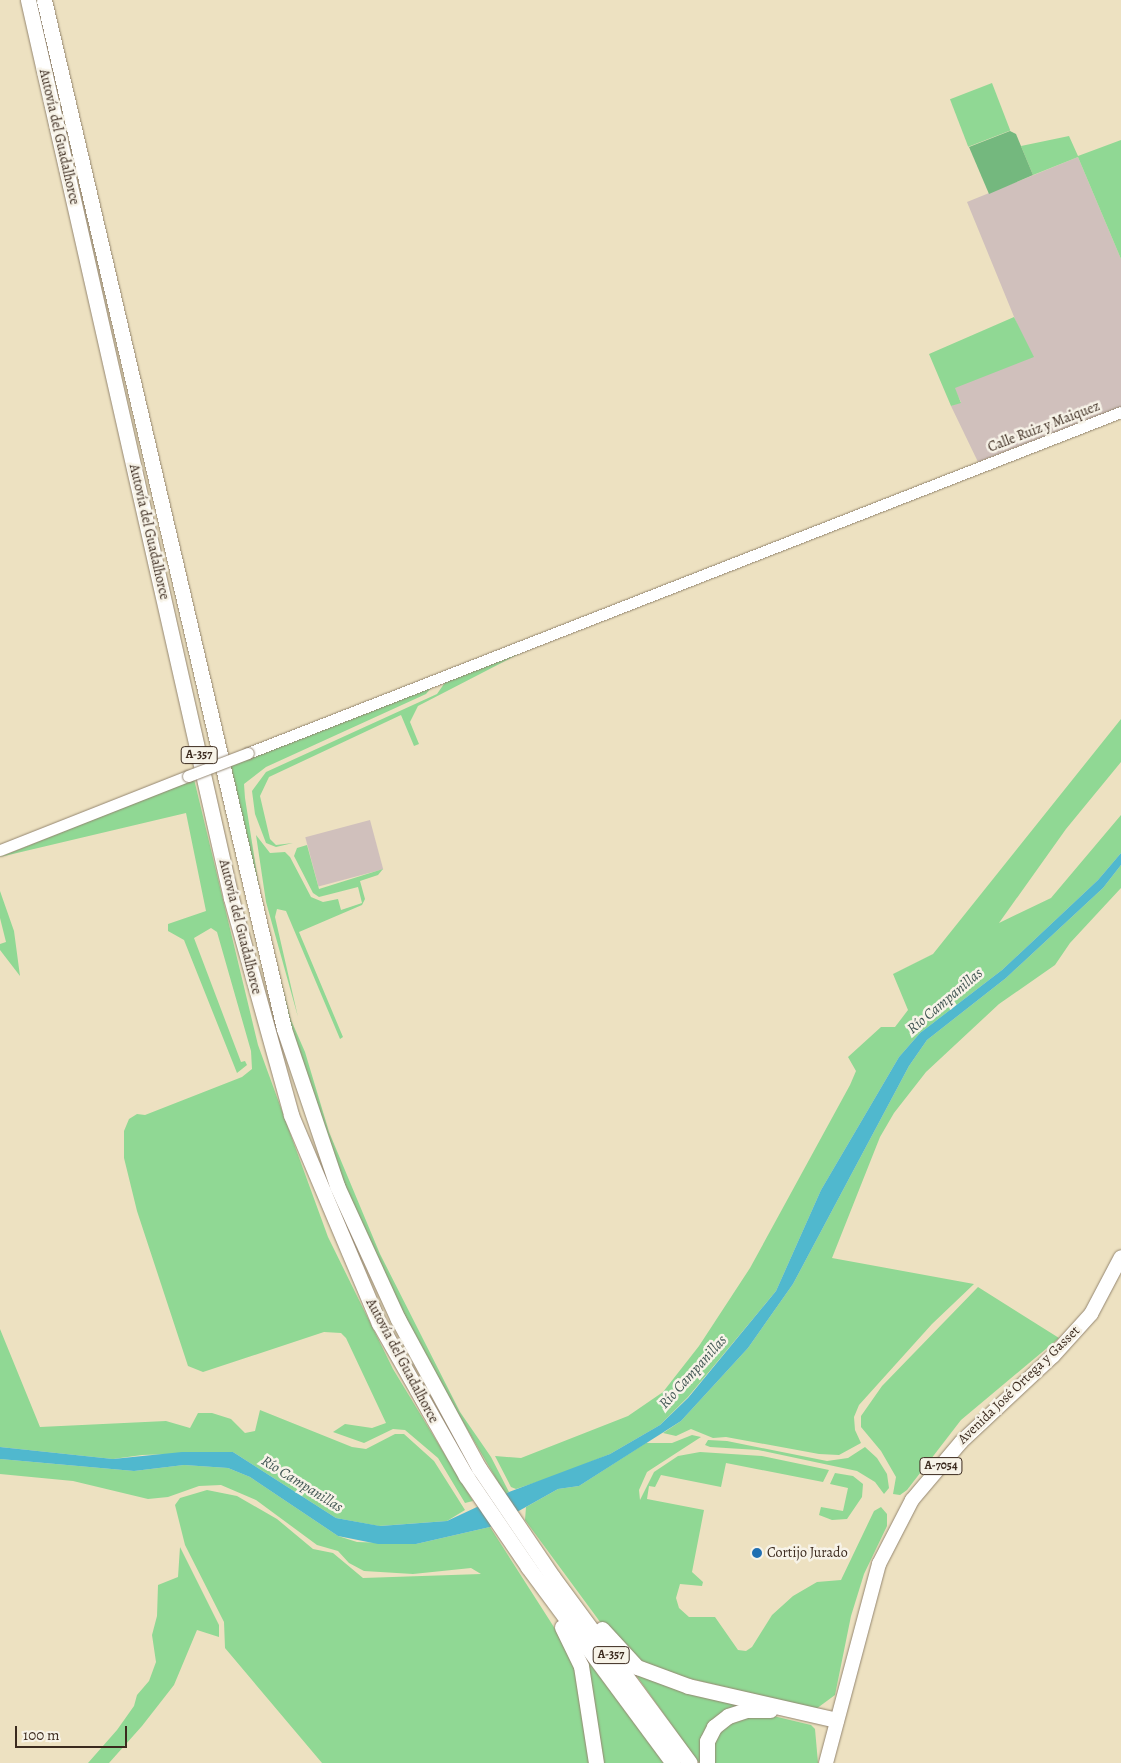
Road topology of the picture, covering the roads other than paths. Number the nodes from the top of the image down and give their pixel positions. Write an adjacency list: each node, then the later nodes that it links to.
1 (28, 0): 6 (highway, Autovía del Guadalhorce / A-357)
2 (44, 0): 6 (highway, Autovía del Guadalhorce / A-357)
3 (1121, 412): 4 (street, Calle Ruiz y Maiquez, bridge)
4 (0, 850)
5 (1121, 1257): 9 (main road, Avenida José Ortega y Gasset / A-7054)
6 (472, 1472): 7 (highway, Autovía del Guadalhorce / A-357)
7 (527, 1557): 8 (highway, Autovía del Guadalhorce / A-357); 10 (highway); 11 (highway, Autovía del Guadalhorce / A-357)
8 (552, 1576): 9 (highway); 12 (highway, Autovía del Guadalhorce / A-357)
9 (835, 1724): 13 (highway); 14 (main road, Avenida José Ortega y Gasset / A-7054)
10 (596, 1763)
11 (673, 1763)
12 (690, 1763)
13 (707, 1763)
14 (826, 1763)

